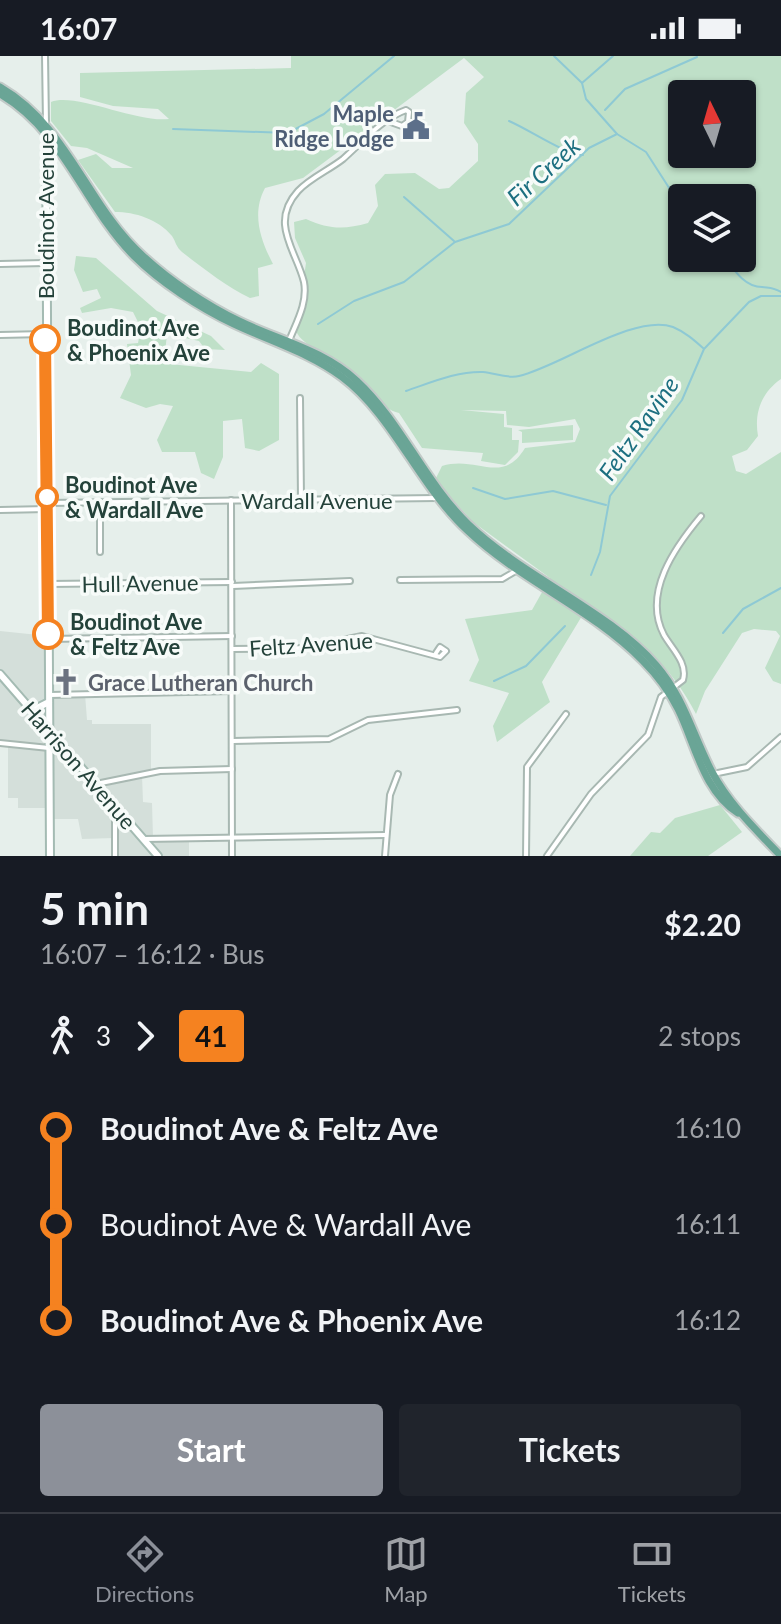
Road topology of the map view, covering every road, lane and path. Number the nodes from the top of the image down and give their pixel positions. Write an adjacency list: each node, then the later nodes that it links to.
1 (45, 56): 5 (street, Boudinot Avenue)
2 (0, 87): 5 (main road)
3 (0, 94): 6 (main road)
4 (388, 121): 4 (street); 14 (street)
5 (46, 123): 6 (street, Boudinot Avenue); 9 (main road)
6 (46, 133): 7 (main road); 8 (street, Boudinot Avenue)
7 (59, 150): 8 (street); 9 (main road)
8 (45, 156): 10 (street, Boudinot Avenue)
9 (104, 211): 14 (main road)
10 (45, 263): 11 (street); 12 (street, Boudinot Avenue)
11 (0, 264)
12 (45, 334): 13 (street); 20 (street, Boudinot Avenue)
13 (0, 335)
14 (288, 344): 16 (main road)
15 (300, 398): 18 (street)
16 (440, 498): 18 (street, Wardall Avenue); 24 (main road)
17 (231, 500): 18 (street, Wardall Avenue); 19 (street, Wardall Avenue); 28 (street)
18 (301, 500)
19 (100, 502): 20 (street, Wardall Avenue); 23 (street)
20 (47, 506): 21 (street, Wardall Avenue); 27 (street, Boudinot Avenue)
21 (0, 510)
22 (701, 516): 34 (street)
23 (100, 552)
24 (519, 570): 25 (street); 34 (main road)
25 (400, 580)
26 (350, 581): 28 (street, Hull Avenue)
27 (48, 584): 28 (street, Hull Avenue); 30 (street, Boudinot Avenue)
28 (232, 584): 29 (street)
29 (232, 636): 30 (street, Feltz Avenue); 31 (street)
30 (48, 639): 36 (street, Boudinot Avenue)
31 (232, 649): 32 (street, Feltz Avenue); 35 (street)
32 (436, 653)
33 (0, 674): 37 (street, Harrison Avenue)
34 (671, 689): 49 (main road); 61 (street)
35 (232, 691): 36 (street); 42 (street)
36 (49, 698): 37 (street); 40 (street, Boudinot Avenue)
37 (27, 706): 40 (street, Harrison Avenue)
38 (457, 710): 42 (street)
39 (566, 714): 60 (street)
40 (49, 731): 44 (street, Boudinot Avenue); 45 (street, Harrison Avenue)
41 (781, 737): 49 (street)
42 (232, 741): 47 (street)
43 (0, 743): 44 (street)
44 (49, 748): 46 (street, Boudinot Avenue)
45 (68, 752): 46 (street); 50 (street, Harrison Avenue)
46 (49, 757): 55 (street, Boudinot Avenue)
47 (232, 769): 50 (street); 53 (street)
48 (398, 774): 52 (street)
49 (710, 776): 62 (main road)
50 (96, 784): 51 (street, Harrison Avenue)
51 (115, 805): 54 (street, Harrison Avenue); 56 (street)
52 (385, 835): 53 (street); 59 (street)
53 (232, 836): 54 (street); 58 (street)
54 (144, 839): 57 (street, Harrison Avenue)
55 (50, 856)
56 (115, 856)
57 (158, 856)
58 (232, 856)
59 (385, 856)
60 (526, 856)
61 (547, 856)
62 (781, 856)

